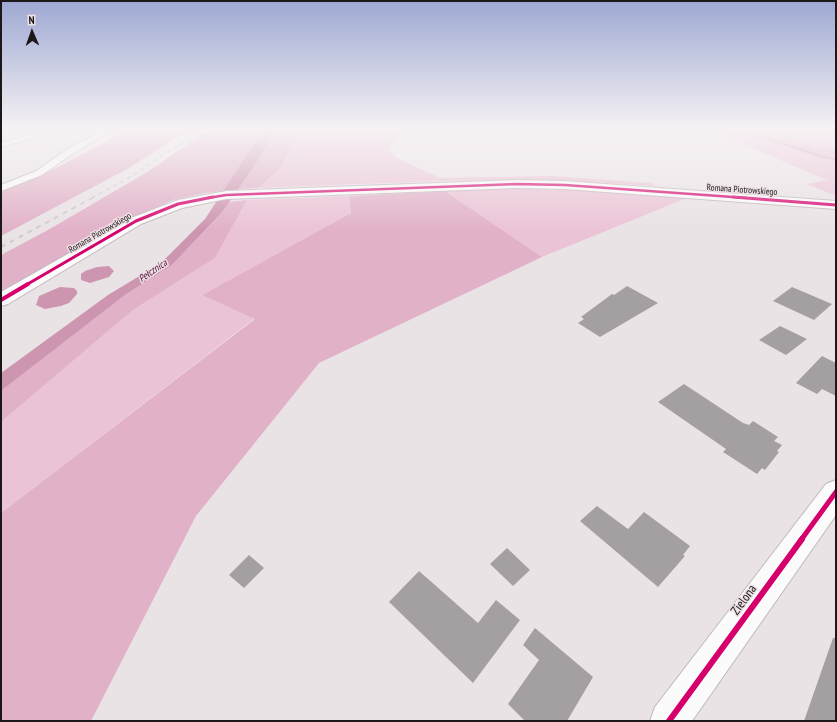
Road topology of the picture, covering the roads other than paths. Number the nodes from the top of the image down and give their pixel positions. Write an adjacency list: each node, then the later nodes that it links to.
1 (53, 164): 2 (lane)
2 (1, 188)
3 (836, 205): 4 (street, Romana Piotrowskiego)
4 (1, 300)
5 (836, 492): 6 (street, Zielona)
6 (669, 721)

